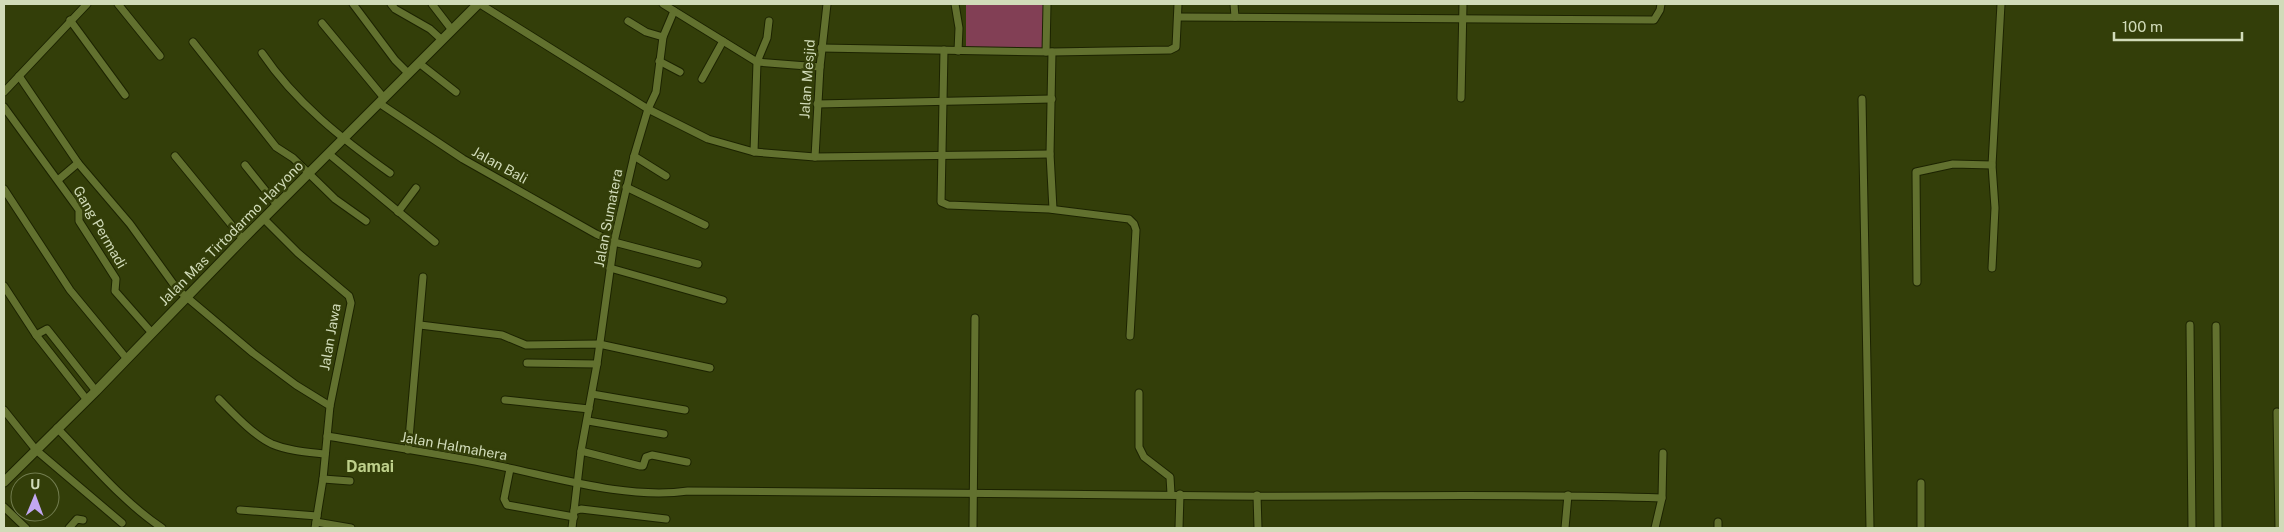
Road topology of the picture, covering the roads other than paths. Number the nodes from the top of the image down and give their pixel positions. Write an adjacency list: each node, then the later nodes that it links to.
1 (87, 4): 20 (street)
2 (118, 4): 34 (street)
3 (353, 4): 40 (street)
4 (391, 4): 26 (street)
5 (432, 4): 24 (street)
6 (479, 4): 24 (street, Jalan Mas Tirtodarmo Haryono); 53 (street)
7 (663, 4): 16 (street)
8 (827, 4): 29 (street, Jalan Mesjid)
9 (955, 4): 31 (street)
10 (1046, 4): 32 (street)
11 (1178, 4): 17 (street)
12 (1234, 4): 18 (street)
13 (1463, 4): 19 (street)
14 (1661, 4): 19 (street)
15 (2001, 4): 64 (street)
16 (674, 11): 25 (street, Jalan Sumatera); 27 (street)
17 (1178, 16): 18 (street); 32 (street)
18 (1235, 16): 19 (street)
19 (1462, 19): 46 (street)
20 (70, 20): 41 (street); 45 (street)
21 (628, 21): 25 (street)
22 (769, 21): 36 (street)
23 (322, 23): 49 (street, Jalan Bali)
24 (452, 30): 26 (street, Jalan Mas Tirtodarmo Haryono)
25 (663, 37): 35 (street, Jalan Sumatera)
26 (442, 40): 37 (street, Jalan Mas Tirtodarmo Haryono)
27 (723, 40): 36 (street); 42 (street)
28 (193, 42): 66 (street)
29 (821, 48): 30 (street); 38 (street, Jalan Mesjid)
30 (944, 50): 31 (street); 50 (street)
31 (958, 51): 32 (street)
32 (1049, 52): 48 (street)
33 (262, 54): 54 (street)
34 (160, 56)
35 (659, 60): 39 (street); 53 (street, Jalan Sumatera)
36 (758, 62): 38 (street); 55 (street)
37 (419, 63): 40 (street, Jalan Mas Tirtodarmo Haryono); 44 (street)
38 (820, 67): 51 (street, Jalan Mesjid)
39 (680, 72)
40 (408, 74): 49 (street, Jalan Mas Tirtodarmo Haryono)
41 (19, 76): 43 (street); 62 (street)
42 (702, 79)
43 (4, 92)
44 (456, 92)
45 (126, 95)
46 (1461, 98)
47 (1862, 99): 151 (street)
48 (1052, 100): 50 (street); 58 (street)
49 (381, 101): 54 (street, Jalan Mas Tirtodarmo Haryono); 80 (street, Jalan Bali)
50 (944, 102): 51 (street); 57 (street)
51 (817, 104): 61 (street, Jalan Mesjid)
52 (4, 107): 68 (street, Gang Permadi)
53 (648, 109): 55 (street); 60 (street, Jalan Sumatera)
54 (343, 140): 56 (street, Jalan Mas Tirtodarmo Haryono); 65 (street)
55 (754, 152): 61 (street)
56 (328, 154): 66 (street, Jalan Mas Tirtodarmo Haryono); 74 (street)
57 (942, 154): 58 (street); 61 (street); 73 (street)
58 (1050, 154): 73 (street)
59 (175, 156): 78 (street)
60 (634, 156): 67 (street); 69 (street, Jalan Sumatera)
61 (815, 157)
62 (78, 164): 68 (street); 87 (street)
63 (245, 165): 72 (street)
64 (1992, 165): 83 (street); 85 (street)
65 (390, 173)
66 (310, 174): 72 (street, Jalan Mas Tirtodarmo Haryono); 76 (street)
67 (666, 176)
68 (58, 180): 93 (street, Gang Permadi)
69 (626, 187): 77 (street); 80 (street, Jalan Sumatera)
70 (4, 188): 97 (street)
71 (416, 188): 74 (street)
72 (277, 206): 75 (street, Jalan Mas Tirtodarmo Haryono)
73 (1053, 210): 95 (street)
74 (398, 212): 79 (street)
75 (264, 219): 78 (street, Jalan Mas Tirtodarmo Haryono); 107 (street, Jalan Jawa)
76 (366, 221)
77 (705, 226)
78 (243, 239): 87 (street, Jalan Mas Tirtodarmo Haryono)
79 (435, 242)
80 (614, 242): 81 (street, Jalan Bali); 82 (street, Jalan Sumatera)
81 (698, 264)
82 (610, 268): 88 (street); 96 (street, Jalan Sumatera)
83 (1992, 268)
84 (423, 277): 90 (street)
85 (1917, 282)
86 (4, 286): 94 (street)
87 (186, 298): 93 (street, Jalan Mas Tirtodarmo Haryono); 107 (street)
88 (723, 300)
89 (975, 318): 128 (street)
90 (420, 325): 96 (street); 117 (street)
91 (2190, 325): 153 (street)
92 (2216, 326): 154 (street)
93 (152, 333): 97 (street, Jalan Mas Tirtodarmo Haryono)
94 (36, 335): 101 (street); 105 (street)
95 (1130, 336)
96 (599, 344): 99 (street, Jalan Sumatera); 100 (street)
97 (127, 359): 101 (street, Jalan Mas Tirtodarmo Haryono)
98 (527, 364): 99 (street)
99 (597, 364): 103 (street, Jalan Sumatera)
100 (710, 368)
101 (96, 391): 105 (street, Jalan Mas Tirtodarmo Haryono)
102 (1139, 393): 129 (street)
103 (592, 394): 108 (street, Jalan Sumatera); 110 (street)
104 (219, 399): 120 (street)
105 (86, 400): 113 (street, Jalan Mas Tirtodarmo Haryono)
106 (505, 400): 108 (street)
107 (330, 406): 115 (street, Jalan Jawa)
108 (589, 409): 112 (street, Jalan Sumatera)
109 (4, 410): 116 (street)
110 (685, 410)
111 (2277, 412): 155 (street)
112 (588, 421): 114 (street); 118 (street, Jalan Sumatera)
113 (58, 428): 116 (street, Jalan Mas Tirtodarmo Haryono); 143 (street)
114 (664, 434)
115 (327, 436): 117 (street, Jalan Halmahera); 120 (street, Jalan Jawa)
116 (36, 450): 125 (street, Jalan Mas Tirtodarmo Haryono); 140 (street)
117 (408, 450): 122 (street, Jalan Halmahera)
118 (581, 451): 121 (street); 126 (street, Jalan Sumatera)
119 (1663, 453): 133 (street)
120 (325, 454): 123 (street, Jalan Jawa)
121 (687, 462)
122 (510, 469): 126 (street, Jalan Halmahera); 136 (street)
123 (323, 479): 124 (street); 139 (street, Jalan Jawa)
124 (350, 481)
125 (4, 482)
126 (576, 483): 128 (street, Jalan Halmahera); 136 (street, Jalan Sumatera)
127 (1920, 483): 152 (street)
128 (973, 493): 129 (street, Jalan Halmahera); 146 (street)
129 (1171, 494): 130 (street, Jalan Halmahera)
130 (1180, 494): 131 (street, Jalan Halmahera); 147 (street)
131 (1257, 495): 132 (street, Jalan Halmahera); 148 (street)
132 (1568, 495): 133 (street, Jalan Halmahera); 149 (street)
133 (1662, 498): 150 (street)
134 (4, 507): 141 (street)
135 (240, 510): 139 (street)
136 (574, 514): 137 (street); 145 (street, Jalan Sumatera)
137 (666, 519)
138 (83, 520): 142 (street)
139 (316, 522): 144 (street)
140 (122, 523)
141 (26, 528)
142 (69, 528)
143 (162, 528)
144 (350, 528)
145 (572, 528)
146 (973, 528)
147 (1179, 528)
148 (1258, 528)
149 (1565, 528)
150 (1654, 528)
151 (1870, 528)
152 (1921, 528)
153 (2192, 528)
154 (2218, 528)
155 (2279, 528)

